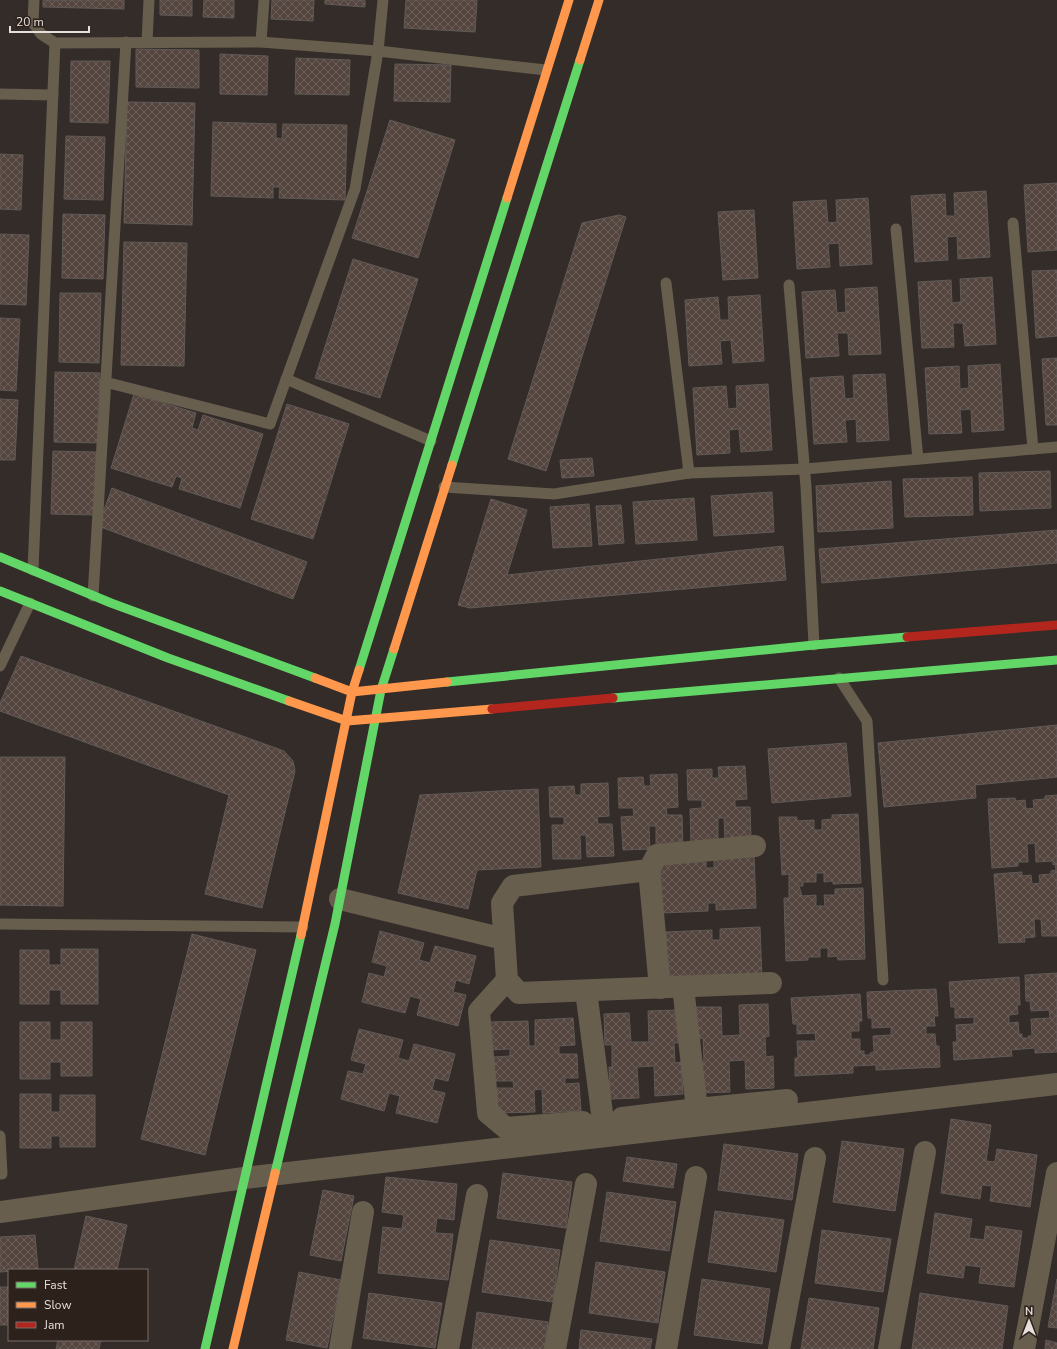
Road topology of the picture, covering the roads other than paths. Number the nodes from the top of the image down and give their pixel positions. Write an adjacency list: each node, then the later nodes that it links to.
1 (34, 0): 10 (lane)
2 (149, 0): 8 (lane)
3 (264, 0): 9 (lane)
4 (383, 0): 11 (lane)
5 (568, 0): 12 (street)
6 (599, 0): 27 (street)
7 (126, 42): 8 (lane); 10 (lane); 20 (lane)
8 (147, 42): 9 (lane)
9 (261, 42): 11 (lane)
10 (56, 43): 14 (lane)
11 (378, 51): 12 (lane); 19 (lane)
12 (546, 70): 21 (street)
13 (0, 94): 14 (lane)
14 (53, 95): 29 (lane)
15 (1013, 223): 23 (lane)
16 (896, 229): 24 (lane)
17 (666, 283): 26 (lane)
18 (789, 285): 25 (lane)
19 (286, 379): 20 (lane); 21 (lane)
20 (105, 382): 31 (lane)
21 (431, 442): 39 (street)
22 (1057, 447): 23 (lane)
23 (1033, 449): 24 (lane)
24 (918, 459): 25 (lane)
25 (805, 469): 26 (lane); 34 (lane)
26 (689, 473): 27 (lane)
27 (444, 487): 38 (street)
28 (0, 557): 29 (street)
29 (32, 570): 31 (street)
30 (0, 591): 32 (street)
31 (93, 596): 39 (street)
32 (30, 603): 36 (lane); 41 (street)
33 (1057, 625): 34 (street)
34 (814, 645): 38 (street)
35 (1057, 660): 37 (street)
36 (0, 666)
37 (838, 678): 40 (street); 49 (lane)
38 (381, 690): 39 (street); 40 (street)
39 (352, 692): 41 (street)
40 (375, 718): 41 (street); 44 (street)
41 (347, 720): 46 (street)
42 (755, 846): 43 (street)
43 (649, 870): 47 (street); 52 (street)
44 (340, 899): 47 (street); 65 (street)
45 (0, 924): 46 (lane)
46 (303, 927): 67 (street)
47 (504, 939): 48 (street)
48 (507, 980): 53 (street); 58 (street)
49 (883, 980)
50 (771, 984): 51 (street)
51 (683, 987): 52 (street); 56 (street)
52 (660, 988): 53 (street)
53 (586, 991): 60 (street)
54 (1057, 1084): 60 (street)
55 (787, 1100): 56 (street)
56 (697, 1109): 57 (street)
57 (622, 1118)
58 (583, 1122)
59 (0, 1136): 64 (lane)
60 (605, 1136): 65 (street)
61 (925, 1152): 79 (street)
62 (815, 1158): 78 (street)
63 (1057, 1173): 80 (street)
64 (2, 1174)
65 (274, 1175): 67 (street); 73 (street)
66 (696, 1177): 77 (street)
67 (244, 1178): 70 (street); 72 (street)
68 (586, 1184): 76 (street)
69 (477, 1195): 75 (street)
70 (0, 1212)
71 (363, 1212): 74 (street)
72 (205, 1349)
73 (233, 1349)
74 (340, 1349)
75 (448, 1349)
76 (555, 1349)
77 (666, 1349)
78 (780, 1349)
79 (889, 1349)
80 (1024, 1349)

